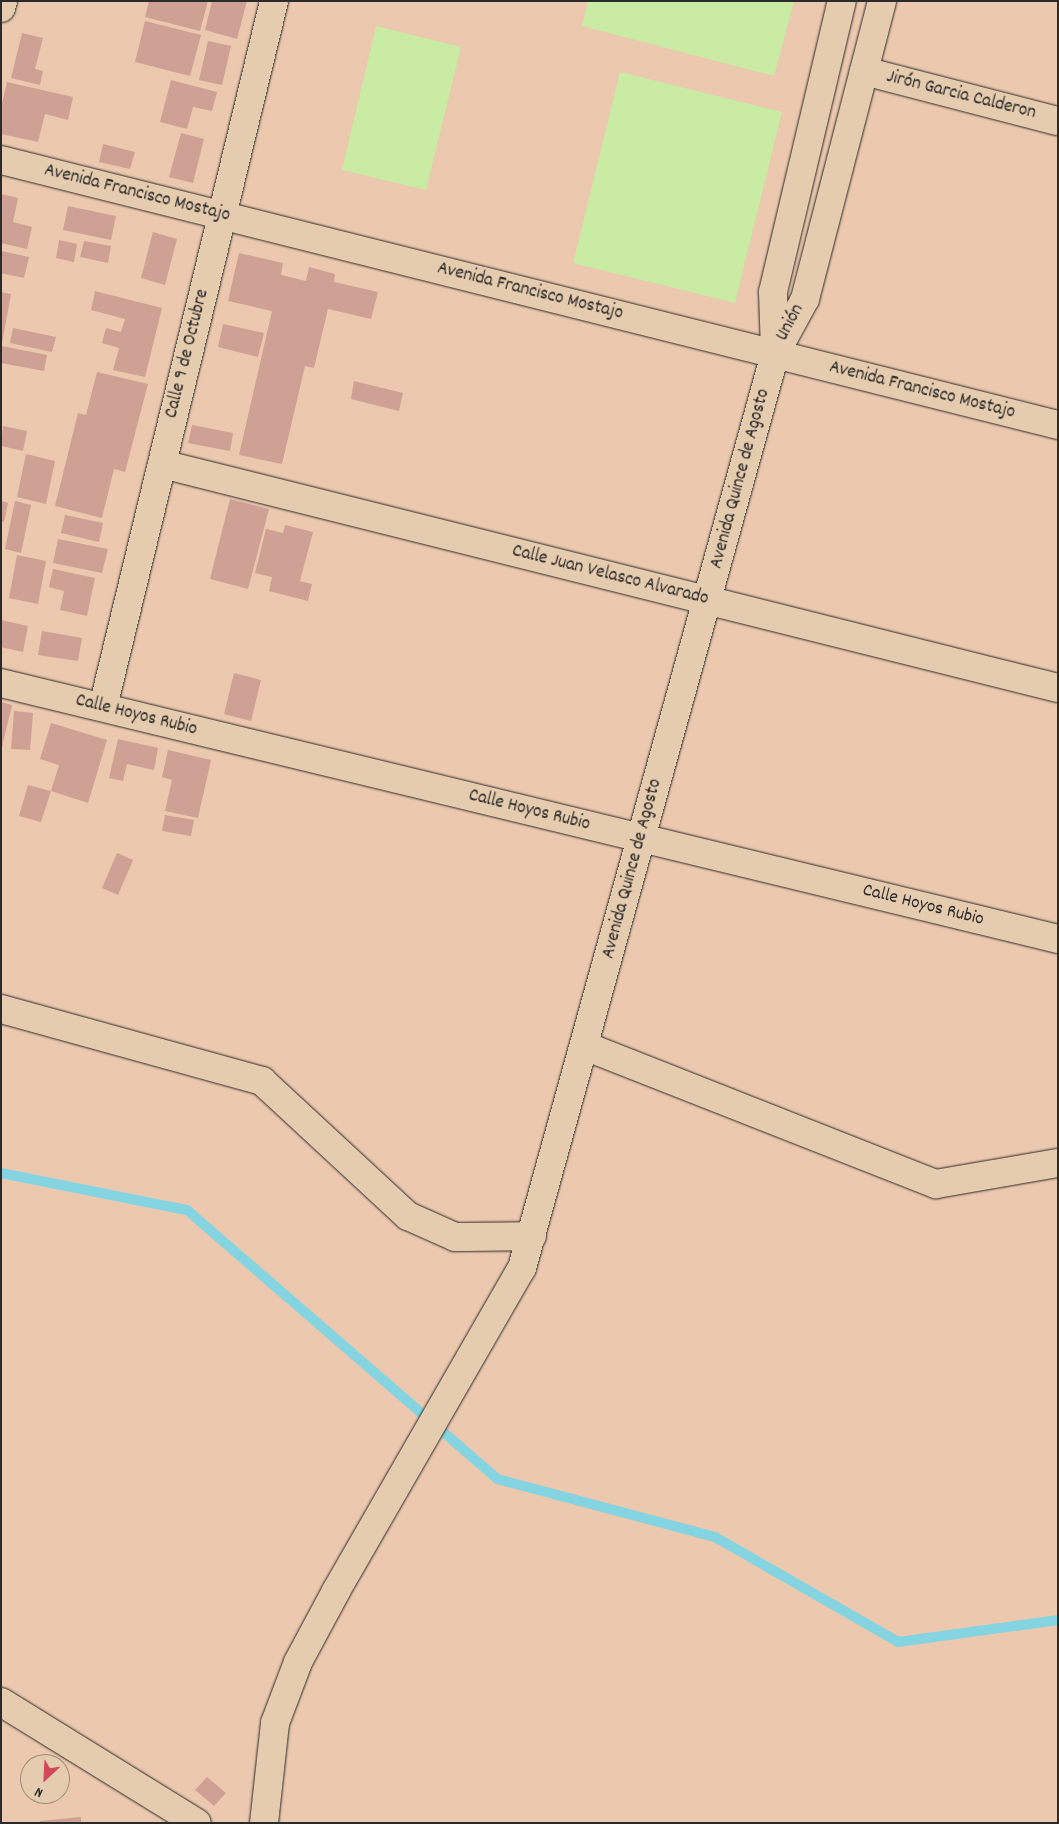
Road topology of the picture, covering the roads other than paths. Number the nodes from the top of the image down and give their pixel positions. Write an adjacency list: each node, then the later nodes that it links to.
1 (3, 1): 5 (street)
2 (274, 1): 9 (street, Calle 9 de Octubre)
3 (842, 1): 10 (street, Unión)
4 (882, 1): 6 (street, Unión)
5 (1, 8)
6 (864, 71): 7 (street, Jirón Garcia Calderon); 10 (street, Unión)
7 (1058, 121)
8 (1, 160): 9 (street, Avenida Francisco Mostajo)
9 (222, 215): 10 (street, Avenida Francisco Mostajo); 12 (street, Calle 9 de Octubre)
10 (775, 354): 11 (street, Avenida Francisco Mostajo); 13 (street, Avenida Quince de Agosto)
11 (1058, 425)
12 (162, 464): 13 (street, Calle Juan Velasco Alvarado); 16 (street, Calle 9 de Octubre)
13 (707, 600): 15 (street, Calle Juan Velasco Alvarado); 17 (street, Avenida Quince de Agosto)
14 (1, 683): 16 (street, Calle Hoyos Rubio)
15 (1058, 688)
16 (103, 708): 17 (street, Calle Hoyos Rubio)
17 (642, 838): 18 (street, Calle Hoyos Rubio); 20 (street, Avenida Quince de Agosto)
18 (1058, 939)
19 (1, 1008): 22 (street)
20 (585, 1046): 21 (street); 22 (street, Avenida Quince de Agosto)
21 (1058, 1163)
22 (532, 1236): 25 (street, Avenida Quince de Agosto)
23 (1, 1702): 24 (street)
24 (196, 1823)
25 (264, 1823)

